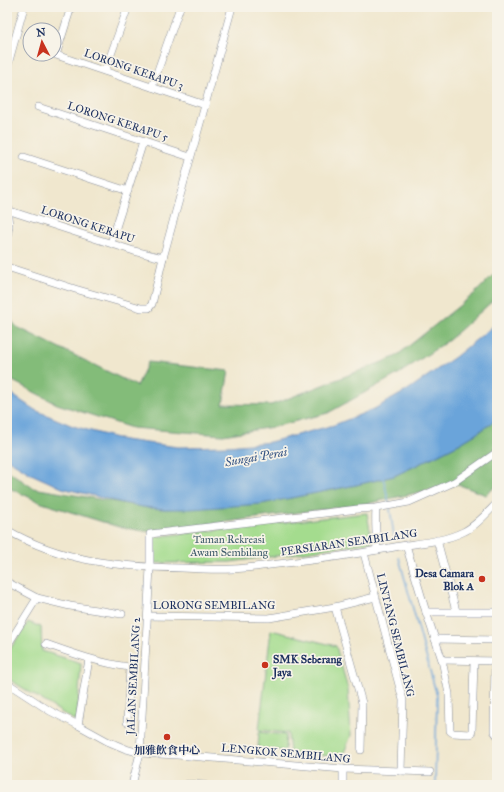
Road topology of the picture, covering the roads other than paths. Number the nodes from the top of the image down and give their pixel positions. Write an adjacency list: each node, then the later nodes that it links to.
1 (24, 7): 6 (street)
2 (71, 7): 7 (street, LORONG KERAPU 3)
3 (128, 7): 7 (street)
4 (180, 7): 8 (street)
5 (232, 7): 9 (street)
6 (7, 68)
7 (105, 71): 8 (street, LORONG KERAPU 3)
8 (152, 87): 9 (street, LORONG KERAPU 3)
9 (205, 105): 13 (street)
10 (38, 107): 11 (street, LORONG KERAPU 5)
11 (143, 142): 13 (street, LORONG KERAPU 5); 14 (street)
12 (24, 157): 14 (street)
13 (190, 157): 18 (street)
14 (128, 191): 17 (street)
15 (7, 209): 16 (street); 17 (street, LORONG KERAPU)
16 (7, 238)
17 (111, 243): 18 (street, LORONG KERAPU)
18 (163, 258): 19 (street)
19 (7, 267)
20 (497, 452): 22 (street)
21 (497, 503): 24 (street, PERSIARAN SEMBILANG)
22 (376, 508): 26 (street); 28 (street, JALAN SEMBILANG 2)
23 (7, 530): 28 (street, PERSIARAN SEMBILANG)
24 (437, 540): 25 (street, PERSIARAN SEMBILANG); 33 (street)
25 (406, 545): 26 (street, PERSIARAN SEMBILANG); 34 (street)
26 (377, 550): 27 (street, PERSIARAN SEMBILANG)
27 (364, 553): 28 (street, PERSIARAN SEMBILANG); 30 (street, LINTANG SEMBILANG)
28 (150, 568): 37 (street, JALAN SEMBILANG 2)
29 (7, 582): 31 (street)
30 (375, 597): 32 (street, LORONG SEMBILANG); 53 (street, LINTANG SEMBILANG)
31 (37, 598): 36 (street); 41 (street)
32 (335, 607): 37 (street, LORONG SEMBILANG); 50 (street)
33 (456, 611): 34 (street); 35 (street)
34 (426, 612): 38 (street)
35 (497, 612)
36 (122, 614)
37 (148, 616): 51 (street, JALAN SEMBILANG 2)
38 (435, 639): 39 (street); 43 (street)
39 (497, 640)
40 (46, 644): 42 (street)
41 (7, 646)
42 (88, 659): 47 (street); 48 (street)
43 (442, 660): 44 (street); 44 (street)
44 (474, 661): 45 (street)
45 (496, 661): 49 (street)
46 (7, 683): 48 (street, LENGKOK SEMBILANG)
47 (127, 722)
48 (78, 725): 51 (street, LENGKOK SEMBILANG)
49 (496, 734)
50 (361, 750)
51 (140, 753): 52 (street, LENGKOK SEMBILANG); 56 (street, JALAN SEMBILANG 2)
52 (343, 769): 53 (street, LENGKOK SEMBILANG); 58 (street)
53 (401, 771): 54 (street, LENGKOK SEMBILANG)
54 (430, 772)
55 (188, 784): 57 (street)
56 (132, 785)
57 (204, 785)
58 (343, 785)

